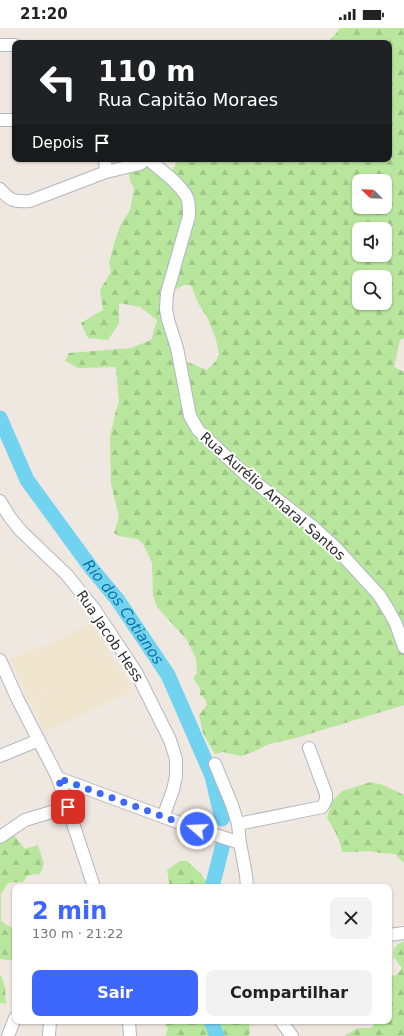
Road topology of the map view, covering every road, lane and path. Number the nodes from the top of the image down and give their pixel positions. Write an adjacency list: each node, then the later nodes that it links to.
1 (0, 45): 2 (street)
2 (12, 45)
3 (0, 120): 4 (street)
4 (12, 120)
5 (106, 162): 8 (street)
6 (143, 162): 8 (street, Rua Aurélio Amaral Santos)
7 (150, 162): 11 (street, Rua Aurélio Amaral Santos)
8 (106, 172): 9 (street, Rua Aurélio Amaral Santos)
9 (0, 189)
10 (0, 500): 19 (street, Rua Jacob Hess)
11 (404, 647)
12 (0, 660): 13 (street)
13 (39, 740): 15 (street); 17 (street)
14 (309, 748): 20 (street)
15 (0, 756)
16 (215, 764): 20 (street)
17 (58, 778): 18 (street); 19 (street)
18 (68, 807): 21 (street); 23 (street)
19 (163, 817): 22 (street)
20 (238, 824): 22 (street)
21 (0, 837)
22 (240, 843): 24 (street)
23 (93, 884)
24 (247, 884)
25 (404, 933): 26 (street)
26 (392, 935)
27 (13, 1024): 31 (street)
28 (50, 1024): 32 (street)
29 (129, 1024): 33 (street)
30 (283, 1024): 34 (street)
31 (8, 1036)
32 (49, 1036)
33 (130, 1036)
34 (292, 1036)

